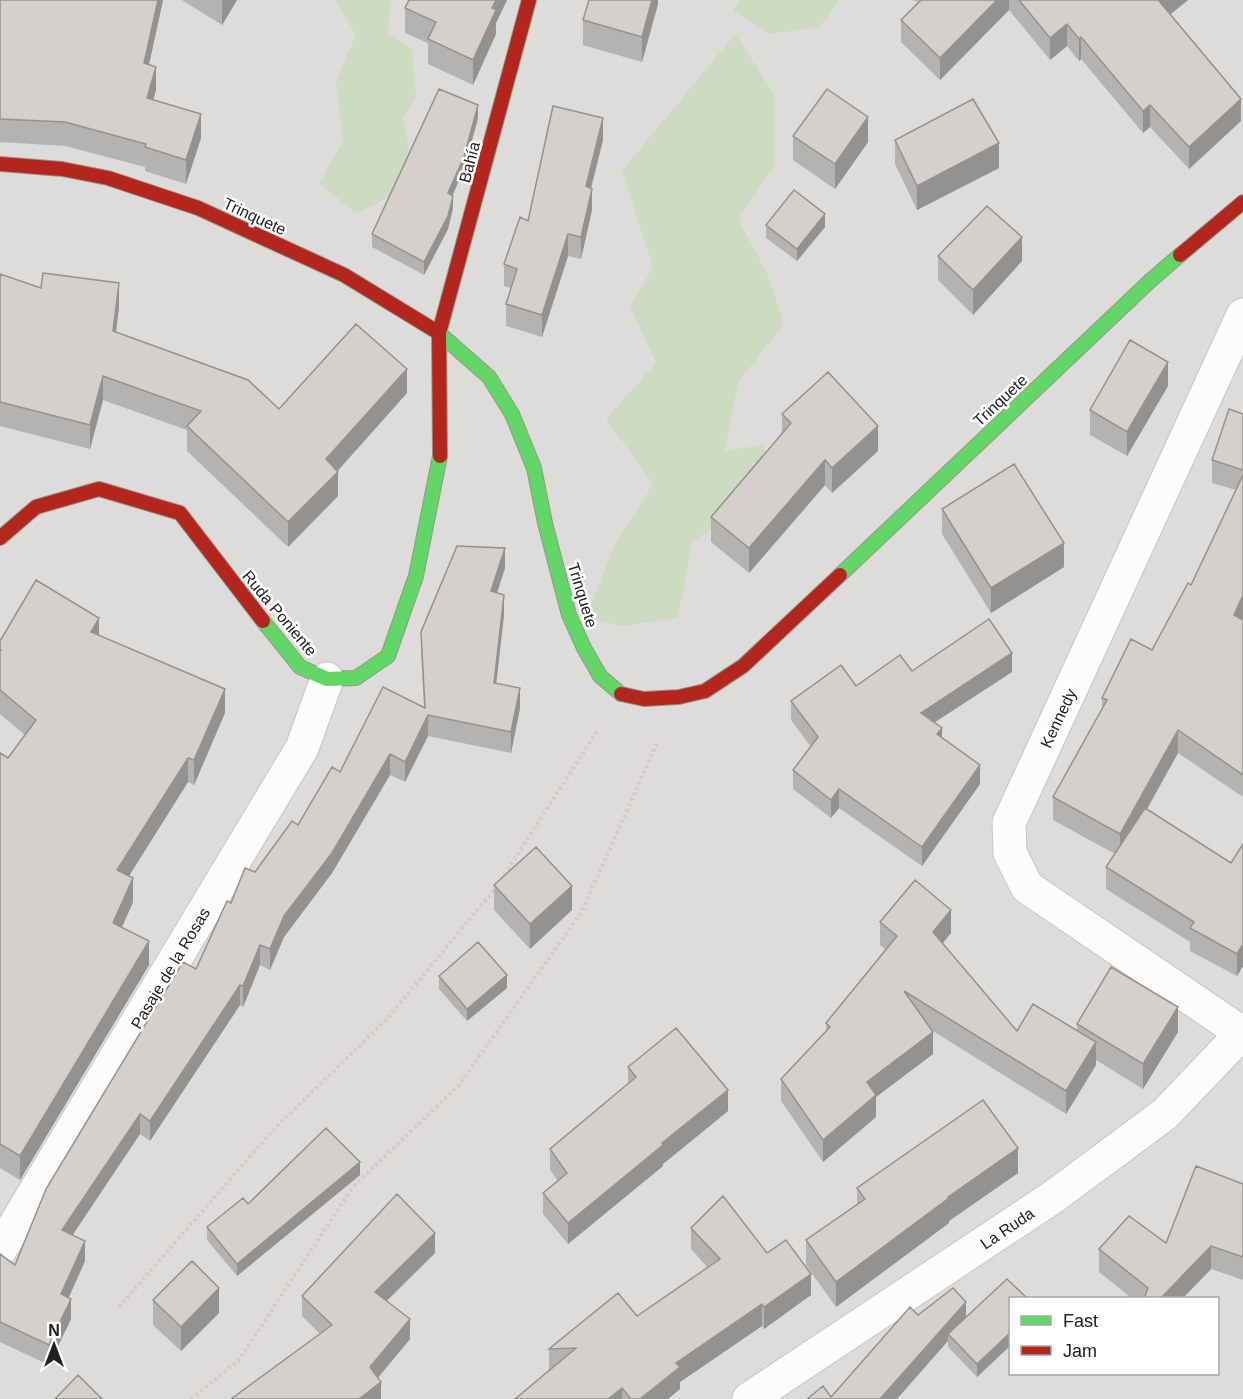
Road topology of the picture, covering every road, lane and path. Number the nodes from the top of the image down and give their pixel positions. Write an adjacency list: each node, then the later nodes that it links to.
1 (530, 0): 5 (street, Bahía)
2 (0, 164): 5 (street, Trinquete)
3 (1243, 202): 9 (street, Trinquete)
4 (1243, 315): 10 (street, Kennedy)
5 (440, 333): 7 (street, Ruda Poniente); 8 (street, Trinquete)
6 (0, 538): 7 (street, Ruda Poniente)
7 (327, 679): 11 (street, Pasaje de la Rosas)
8 (621, 694): 9 (street, Trinquete); 12 (path)
9 (679, 697): 13 (path)
10 (1243, 1032): 14 (street, La Ruda)
11 (0, 1250)
12 (120, 1307)
13 (191, 1399)
14 (749, 1399)

